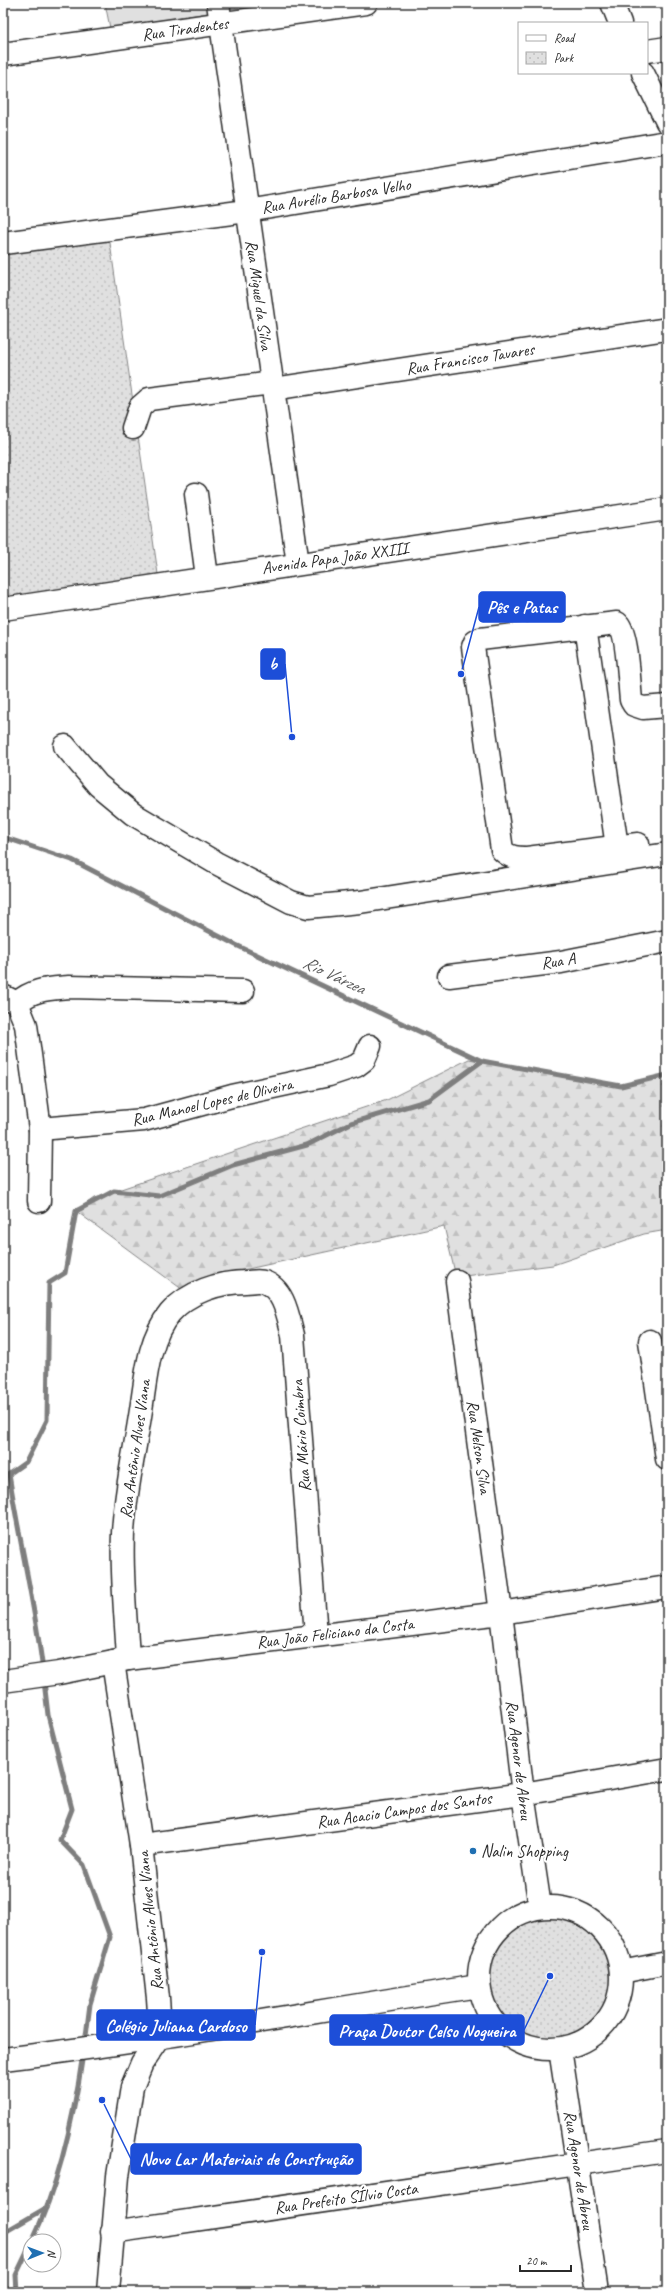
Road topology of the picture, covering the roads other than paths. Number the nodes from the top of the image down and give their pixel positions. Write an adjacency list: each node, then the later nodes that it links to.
1 (218, 3): 5 (street, Rua Miguel da Silva)
2 (366, 3): 5 (street, Rua Tiradentes)
3 (612, 3): 4 (street)
4 (620, 22)
5 (221, 24): 8 (street, Rua Tiradentes); 12 (street, Rua Miguel da Silva)
6 (667, 48): 7 (street)
7 (648, 51)
8 (3, 54)
9 (643, 74): 10 (street)
10 (667, 122)
11 (667, 142): 12 (street, Rua Aurélio Barbosa Velho)
12 (247, 211): 13 (street, Rua Aurélio Barbosa Velho); 15 (street, Rua Miguel da Silva)
13 (3, 243)
14 (667, 329): 15 (street, Rua Francisco Tavares)
15 (272, 386): 16 (street, Rua Francisco Tavares); 19 (street, Rua Miguel da Silva)
16 (133, 428)
17 (196, 494): 20 (street)
18 (667, 509): 19 (street, Avenida Papa João XXIII)
19 (298, 564): 20 (street, Avenida Papa João XXIII)
20 (207, 577): 21 (street, Avenida Papa João XXIII)
21 (3, 609)
22 (585, 626): 23 (street); 26 (street); 26 (street)
23 (667, 706)
24 (65, 746): 27 (street)
25 (667, 840): 26 (street)
26 (617, 847)
27 (667, 854)
28 (667, 941): 29 (street, Rua A)
29 (449, 976)
30 (243, 990): 31 (street)
31 (10, 1000): 33 (street)
32 (370, 1046): 33 (street, Rua Manoel Lopes de Oliveira)
33 (40, 1129): 34 (street)
34 (39, 1201)
35 (457, 1281): 40 (street, Rua Nelson Silva)
36 (230, 1282): 41 (street, Rua Mário Coimbra); 42 (street, Rua Antônio Alves Viana)
37 (650, 1341): 38 (street)
38 (667, 1459)
39 (667, 1587): 40 (street, Rua João Feliciano da Costa)
40 (502, 1613): 41 (street, Rua João Feliciano da Costa); 45 (street, Rua Agenor de Abreu)
41 (316, 1635): 42 (street, Rua João Feliciano da Costa)
42 (120, 1661): 43 (street, Rua João Feliciano da Costa); 46 (street, Rua Antônio Alves Viana)
43 (8, 1681)
44 (667, 1769): 45 (street, Rua Acacio Campos dos Santos)
45 (523, 1794): 46 (street, Rua Acacio Campos dos Santos); 47 (street, Rua Agenor de Abreu)
46 (141, 1845): 51 (street, Rua Antônio Alves Viana)
47 (540, 1907): 49 (street); 50 (street)
48 (667, 1963): 49 (street)
49 (621, 1972): 52 (street)
50 (479, 1986): 51 (street); 52 (street)
51 (159, 2038): 53 (street); 56 (street)
52 (560, 2049): 55 (street, Rua Agenor de Abreu)
53 (3, 2060)
54 (667, 2151): 55 (street, Rua Prefeito SÍlvio Costa)
55 (579, 2164): 56 (street, Rua Prefeito SÍlvio Costa); 58 (street, Rua Agenor de Abreu)
56 (112, 2232): 57 (street)
57 (108, 2292)
58 (597, 2292)

